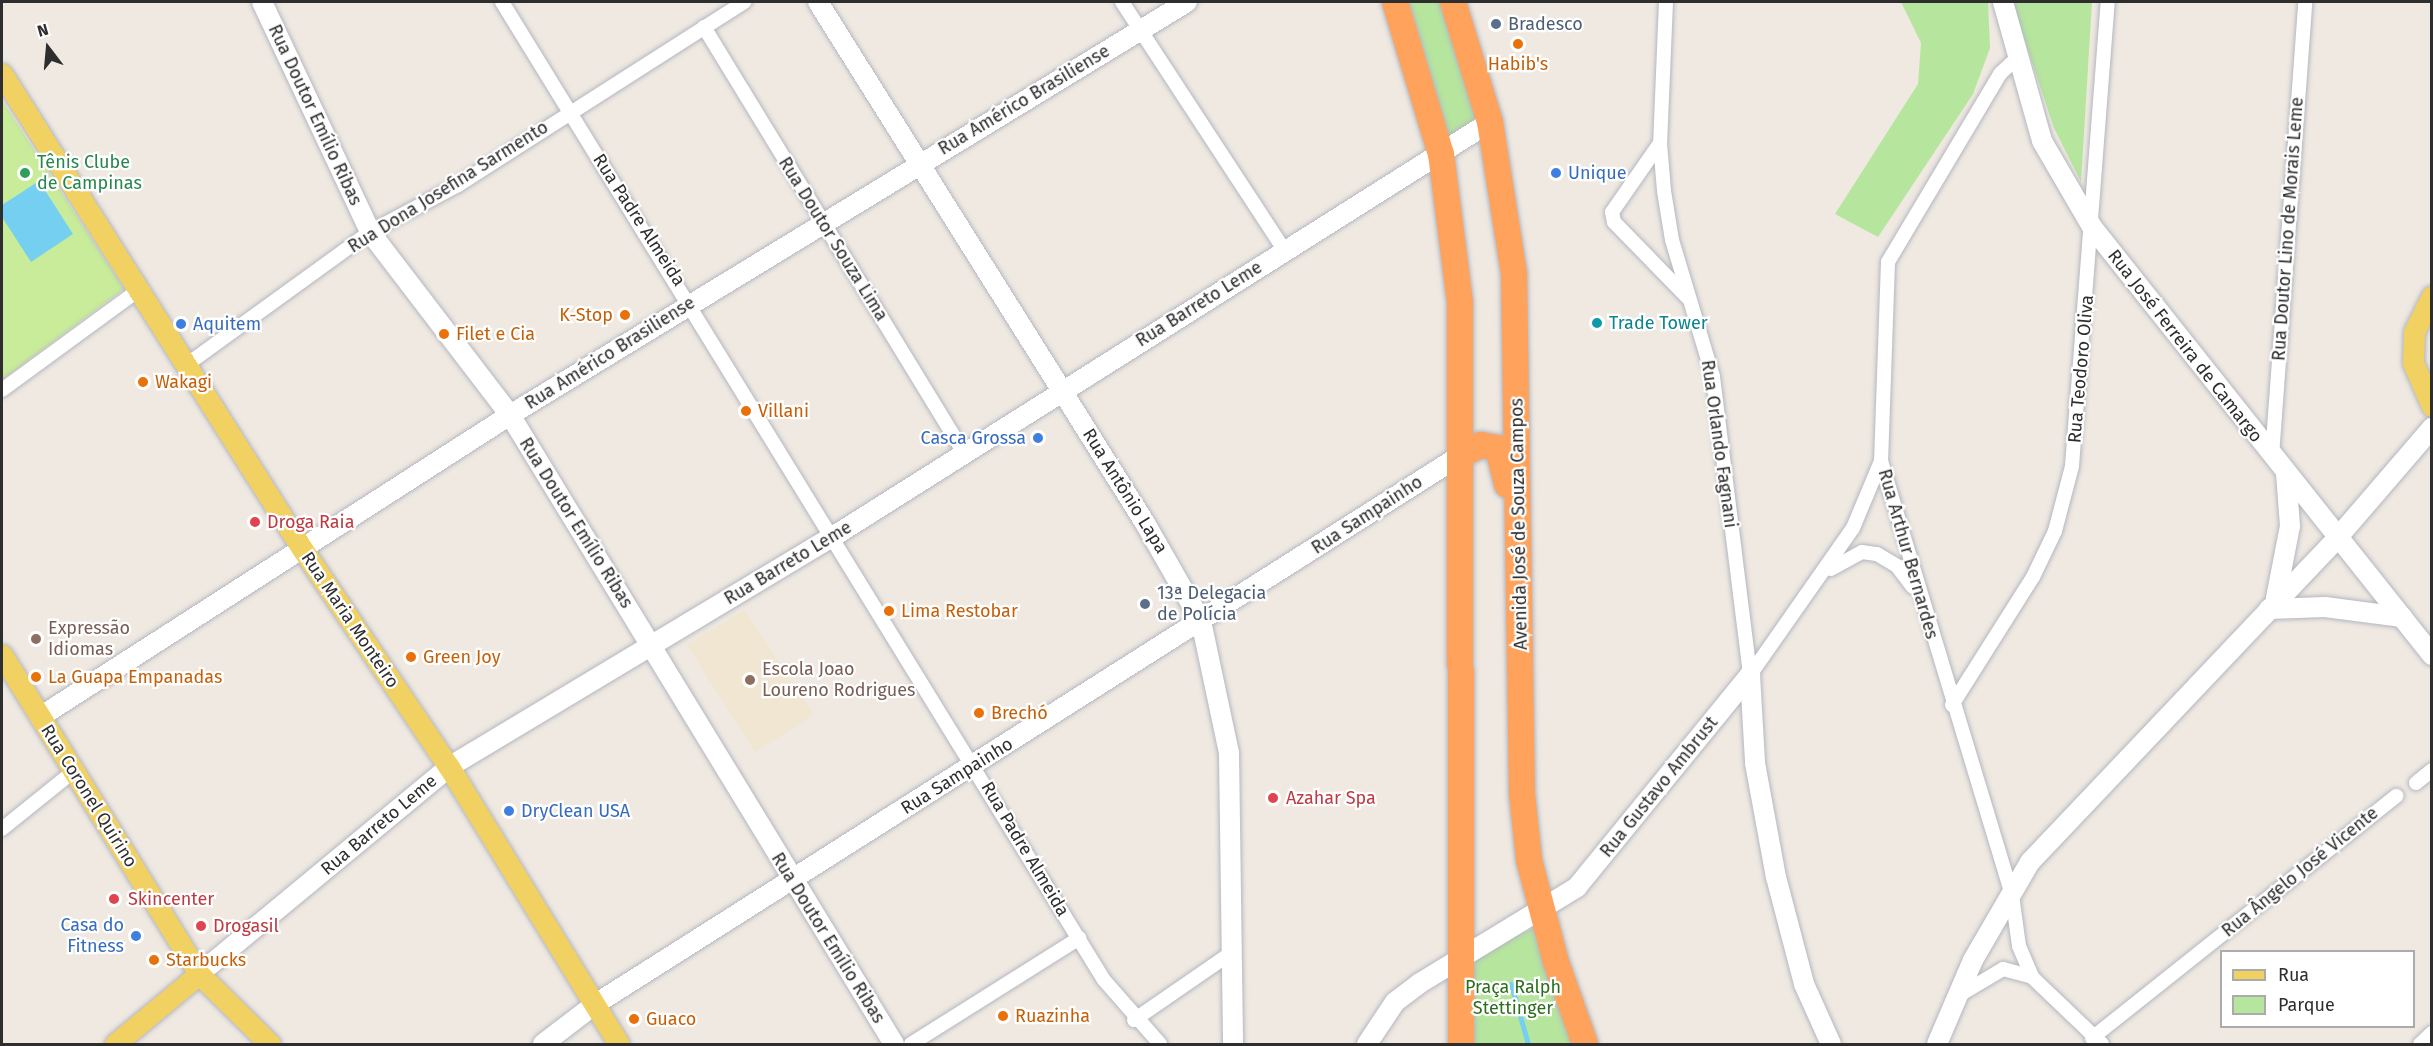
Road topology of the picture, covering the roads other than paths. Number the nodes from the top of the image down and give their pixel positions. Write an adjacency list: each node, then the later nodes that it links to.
1 (262, 2): 24 (street, Rua Doutor Emílio Ribas)
2 (502, 2): 17 (street, Rua Padre Almeida)
3 (744, 2): 13 (street, Rua Dona Josefina Sarmento)
4 (818, 2): 21 (street, Rua Antônio Lapa)
5 (1122, 2): 14 (street)
6 (1187, 2): 14 (street, Rua Américo Brasiliense)
7 (1395, 2): 20 (highway)
8 (1453, 2): 18 (highway, Avenida José de Souza Campos)
9 (1666, 2): 19 (street, Rua Orlando Fagnani)
10 (2003, 2): 15 (street, Rua José Ferreira de Camargo)
11 (2108, 2): 23 (street, Rua Teodoro Oliva)
12 (2305, 2): 38 (street, Rua Doutor Lino de Morais Leme)
13 (704, 27): 17 (street, Rua Dona Josefina Sarmento); 22 (street, Rua Doutor Souza Lima)
14 (1139, 31): 21 (street, Rua Américo Brasiliense); 25 (street)
15 (2017, 58): 23 (street, Rua José Ferreira de Camargo); 39 (street, Rua Arthur Bernardes)
16 (2, 74): 26 (main road, Rua Maria Monteiro)
17 (570, 112): 24 (street, Rua Dona Josefina Sarmento); 29 (street, Rua Padre Almeida)
18 (1490, 122): 20 (street, Rua Barreto Leme); 45 (highway, Avenida José de Souza Campos)
19 (1660, 143): 28 (street, Rua Orlando Fagnani); 28 (street)
20 (1441, 154): 25 (street, Rua Barreto Leme); 37 (highway)
21 (920, 162): 22 (street, Rua Américo Brasiliense); 31 (street, Rua Antônio Lapa)
22 (823, 223): 29 (street, Rua Américo Brasiliense); 36 (street, Rua Doutor Souza Lima)
23 (2092, 227): 38 (street, Rua José Ferreira de Camargo); 54 (street, Rua Teodoro Oliva)
24 (370, 232): 30 (street, Rua Dona Josefina Sarmento); 34 (street, Rua Doutor Emílio Ribas)
25 (1285, 251): 31 (street, Rua Barreto Leme)
26 (140, 289): 30 (main road, Rua Maria Monteiro); 32 (street)
27 (2432, 296): 33 (main road)
28 (1692, 302): 53 (street, Rua Orlando Fagnani)
29 (692, 303): 34 (street, Rua Américo Brasiliense); 41 (street, Rua Padre Almeida)
30 (189, 363): 43 (main road, Rua Maria Monteiro)
31 (1061, 389): 36 (street, Rua Barreto Leme); 49 (street, Rua Antônio Lapa)
32 (2, 390)
33 (2432, 406)
34 (510, 415): 43 (street, Rua Américo Brasiliense); 50 (street, Rua Doutor Emílio Ribas)
35 (2432, 428): 42 (street)
36 (963, 451): 41 (street, Rua Barreto Leme)
37 (1464, 453): 45 (highway); 49 (street, Rua Sampainho); 68 (highway)
38 (2272, 456): 40 (street, Rua José Ferreira de Camargo)
39 (1881, 461): 44 (street, Rua Gustavo Ambrust); 46 (street, Rua Arthur Bernardes)
40 (2286, 473): 42 (street, Rua José Ferreira de Camargo); 47 (street)
41 (834, 536): 50 (street, Rua Barreto Leme); 56 (street, Rua Padre Almeida)
42 (2339, 536): 47 (street); 48 (street, Rua José Ferreira de Camargo)
43 (301, 547): 55 (street, Rua Américo Brasiliense); 57 (main road, Rua Maria Monteiro)
44 (1822, 576): 46 (street); 53 (street, Rua Gustavo Ambrust)
45 (1520, 593): 65 (highway, Avenida José de Souza Campos)
46 (1922, 602): 54 (street, Rua Arthur Bernardes)
47 (2272, 605): 48 (street); 64 (street)
48 (2402, 617): 52 (street, Rua José Ferreira de Camargo)
49 (1201, 621): 56 (street, Rua Sampainho); 67 (street, Rua Antônio Lapa)
50 (650, 645): 57 (street, Rua Barreto Leme); 63 (street, Rua Doutor Emílio Ribas)
51 (2, 655): 55 (main road, Rua Coronel Quirino)
52 (2432, 655)
53 (1750, 675): 65 (street, Rua Gustavo Ambrust); 76 (street)
54 (1952, 705): 64 (street, Rua Arthur Bernardes)
55 (40, 717): 59 (main road, Rua Coronel Quirino)
56 (974, 765): 63 (street, Rua Sampainho); 66 (street, Rua Padre Almeida)
57 (449, 767): 69 (street, Rua Barreto Leme); 72 (main road, Rua Maria Monteiro)
58 (2432, 770): 60 (street)
59 (74, 771): 62 (street); 69 (main road, Rua Coronel Quirino)
60 (2416, 783)
61 (2396, 796): 77 (street, Rua Ângelo José Vicente)
62 (2, 829)
63 (792, 881): 72 (street, Rua Sampainho); 82 (street, Rua Doutor Emílio Ribas)
64 (2012, 895): 70 (street, Rua Arthur Bernardes); 71 (street)
65 (1542, 913): 68 (street, Rua Gustavo Ambrust); 88 (highway, Avenida José de Souza Campos)
66 (1079, 938): 73 (street, Rua Padre Almeida); 83 (street)
67 (1231, 953): 73 (street); 85 (street, Rua Antônio Lapa)
68 (1457, 958): 86 (street, Rua Gustavo Ambrust); 87 (highway)
69 (199, 974): 78 (main road, Rua Barreto Leme); 79 (main road, Rua Coronel Quirino)
70 (2032, 978): 71 (street); 77 (street, Rua Arthur Bernardes)
71 (1958, 998): 75 (street)
72 (594, 1005): 80 (street, Rua Sampainho); 81 (main road, Rua Maria Monteiro)
73 (1134, 1020): 84 (street, Rua Padre Almeida)
74 (2432, 1033): 91 (street)
75 (1939, 1037): 90 (street)
76 (1828, 1038): 89 (street)
77 (2097, 1041)
78 (115, 1044)
79 (270, 1044)
80 (543, 1044)
81 (619, 1044)
82 (894, 1044)
83 (911, 1044)
84 (1160, 1044)
85 (1233, 1044)
86 (1366, 1044)
87 (1461, 1044)
88 (1586, 1044)
89 (1850, 1044)
90 (1923, 1044)
91 (2420, 1044)

